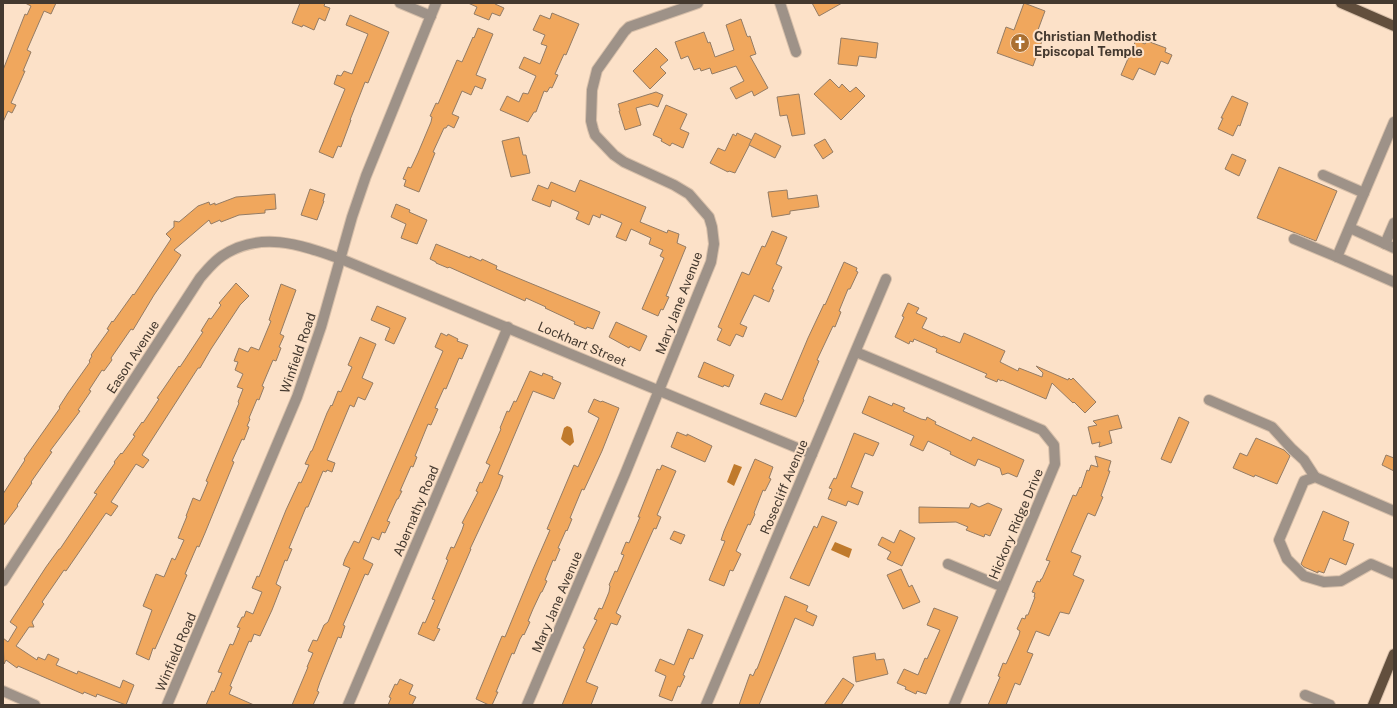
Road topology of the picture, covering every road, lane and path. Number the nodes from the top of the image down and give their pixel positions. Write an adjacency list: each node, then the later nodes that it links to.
1 (400, 3): 6 (street)
2 (436, 3): 6 (street, Winfield Road)
3 (698, 3): 22 (street, Mary Jane Avenue)
4 (780, 3): 8 (street)
5 (1340, 3): 7 (main road)
6 (431, 16): 17 (street, Winfield Road)
7 (1394, 26)
8 (796, 52)
9 (1394, 122): 11 (street)
10 (1323, 175): 11 (street)
11 (1364, 193): 13 (street)
12 (1394, 223): 15 (street)
13 (1350, 228): 15 (street); 16 (street)
14 (1294, 239): 16 (street)
15 (1390, 246)
16 (1337, 257): 19 (street)
17 (341, 259): 20 (street, Lockhart Street); 29 (street, Eason Avenue); 35 (street, Winfield Road)
18 (886, 279): 21 (street, Rosecliff Avenue)
19 (1394, 282)
20 (508, 327): 22 (street, Lockhart Street); 36 (street, Abernathy Road)
21 (856, 352): 24 (street, Rosecliff Avenue); 30 (street, Hickory Ridge Drive)
22 (659, 391): 24 (street, Lockhart Street); 37 (street, Mary Jane Avenue)
23 (1209, 400): 25 (street)
24 (812, 454): 38 (street, Rosecliff Avenue)
25 (1315, 477): 26 (street); 28 (street)
26 (1394, 511)
27 (948, 564): 30 (street)
28 (1394, 574)
29 (3, 581)
30 (1003, 587): 39 (street, Hickory Ridge Drive)
31 (1394, 654): 41 (main road)
32 (3, 691): 34 (street)
33 (1305, 695): 40 (street)
34 (35, 705)
35 (167, 705)
36 (348, 705)
37 (527, 705)
38 (706, 705)
39 (954, 705)
40 (1330, 705)
41 (1373, 705)

